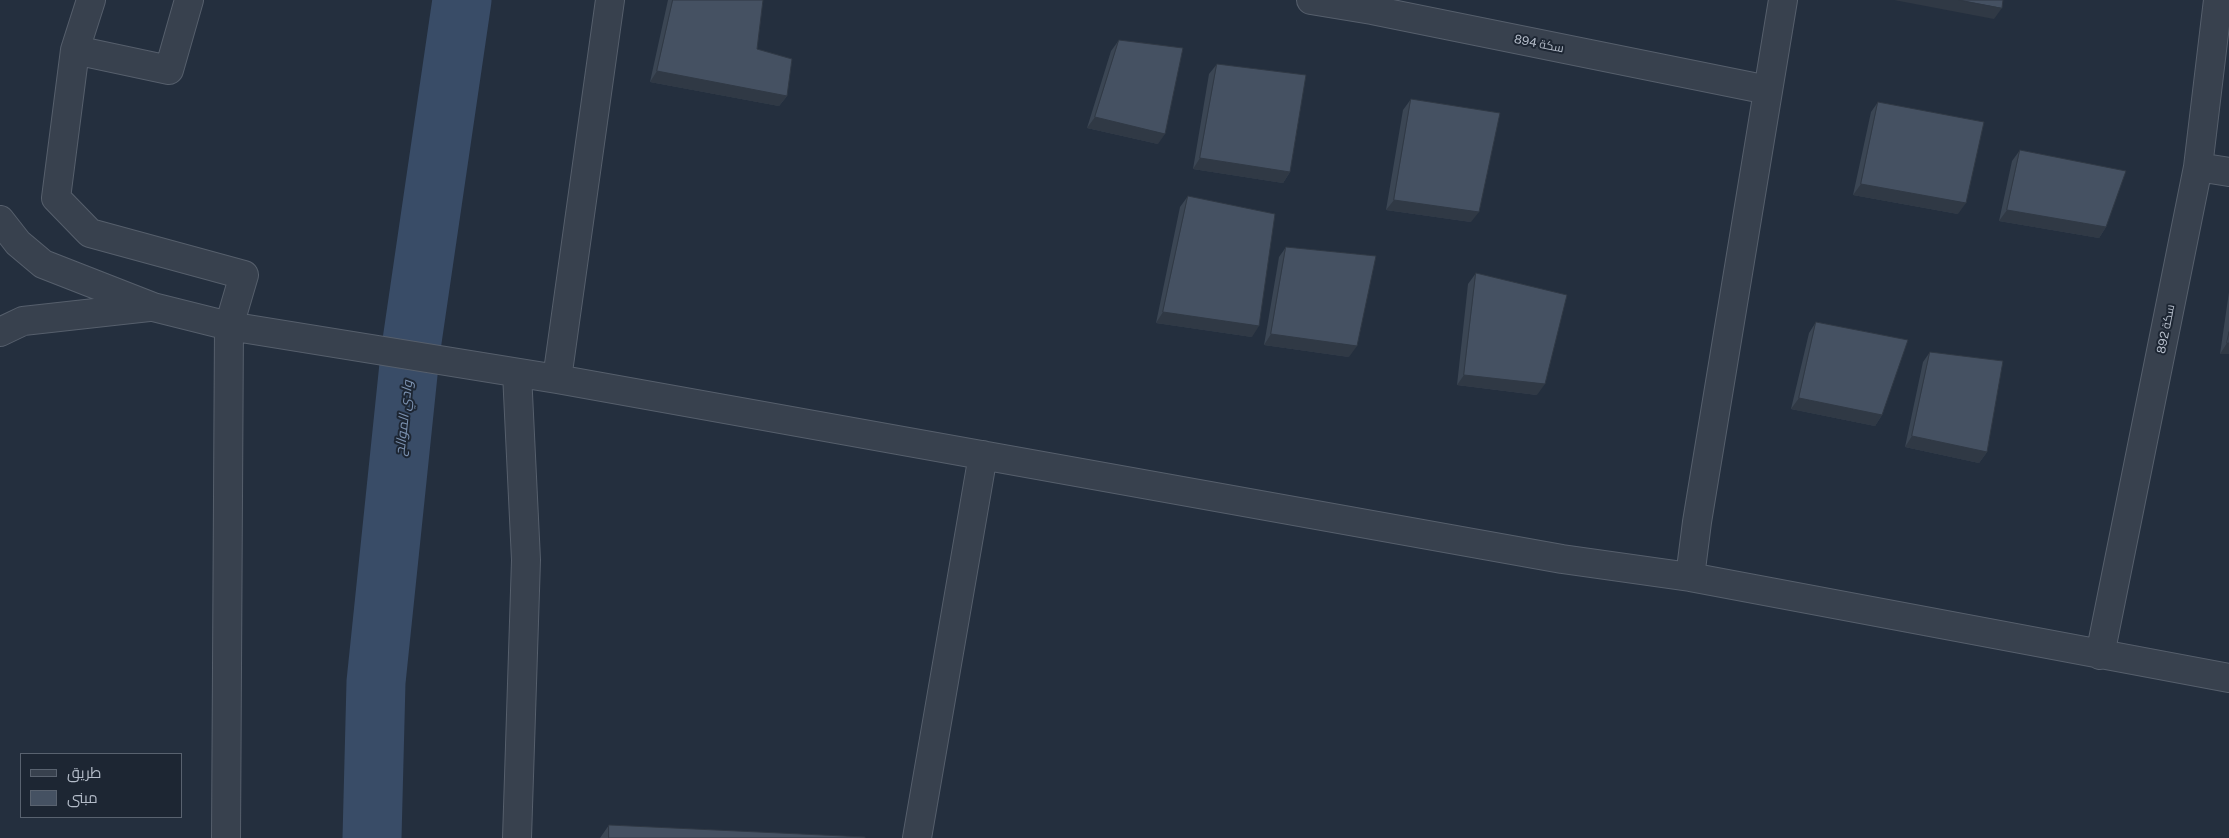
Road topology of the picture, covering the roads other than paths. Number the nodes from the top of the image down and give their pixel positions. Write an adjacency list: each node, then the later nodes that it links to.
1 (91, 0): 8 (street)
2 (189, 0): 8 (street)
3 (610, 0): 17 (street)
4 (1310, 0): 7 (street, سكة 894)
5 (1784, 0): 9 (street)
6 (2218, 0): 10 (street, سكة 892)
7 (1373, 5): 9 (street, سكة 894)
8 (75, 50): 14 (street)
9 (1768, 90): 19 (street)
10 (2198, 167): 11 (street); 20 (street, سكة 892)
11 (2229, 172)
12 (0, 220): 13 (street)
13 (153, 307): 14 (street); 15 (street)
14 (229, 326): 16 (street); 22 (street)
15 (0, 332)
16 (517, 373): 17 (street); 23 (street)
17 (557, 379): 18 (street)
18 (983, 455): 19 (street); 24 (street)
19 (1690, 577): 20 (street)
20 (2100, 655): 21 (street)
21 (2229, 678)
22 (226, 838)
23 (517, 838)
24 (917, 838)

